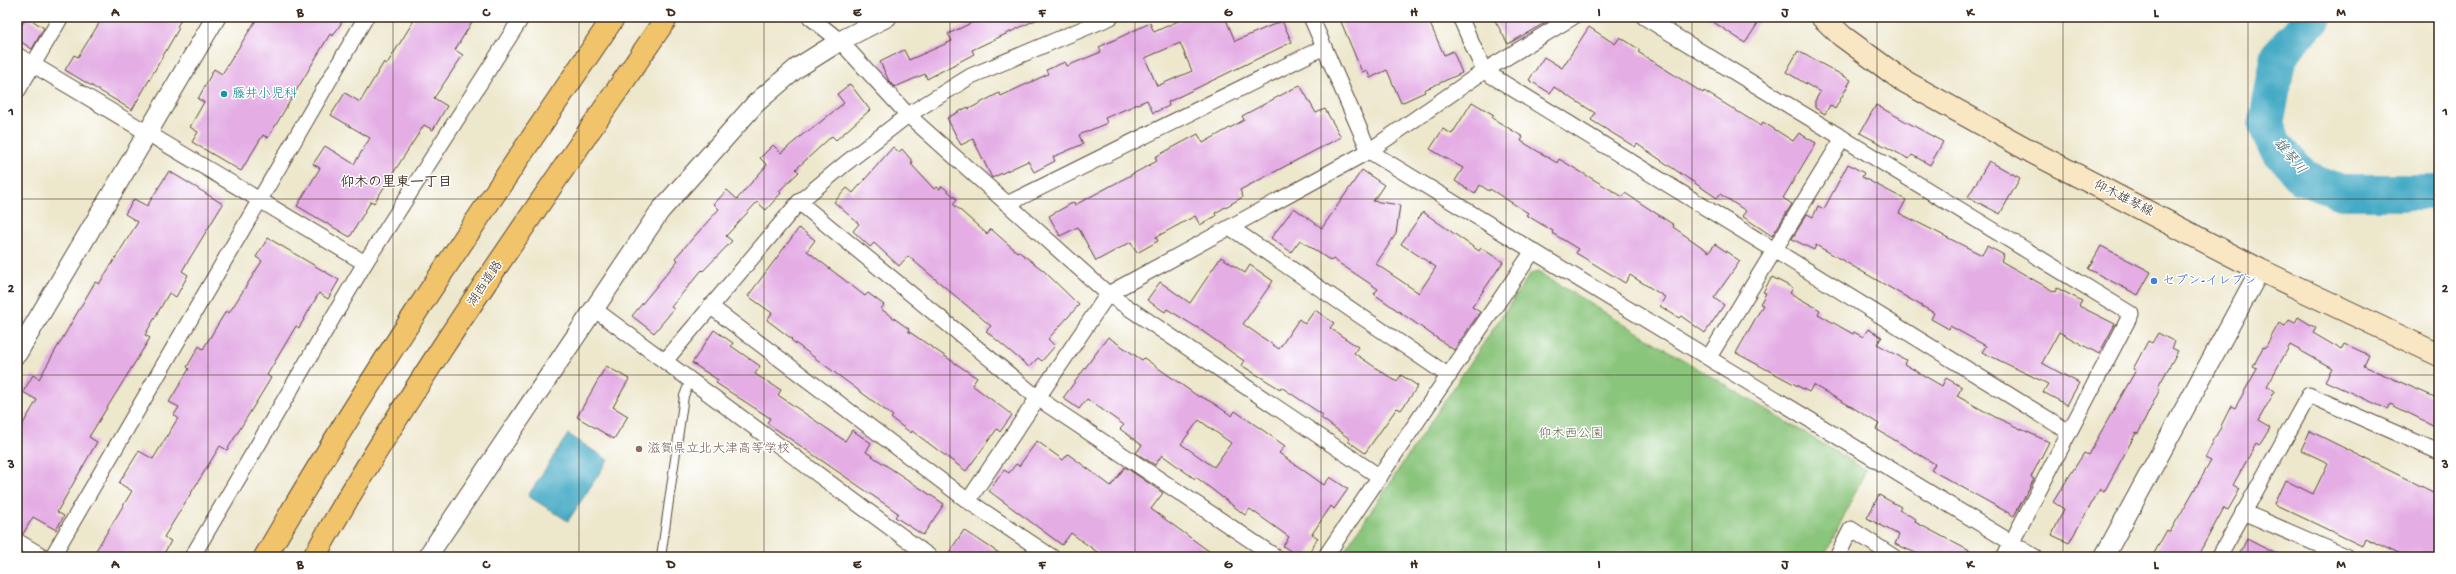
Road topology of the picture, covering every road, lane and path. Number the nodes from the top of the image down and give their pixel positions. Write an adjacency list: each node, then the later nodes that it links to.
1 (61, 17): 18 (street)
2 (216, 17): 22 (street)
3 (366, 17): 25 (street)
4 (522, 17): 31 (street)
5 (614, 17): 53 (highway)
6 (667, 17): 54 (highway, 湖西道路)
7 (810, 17): 15 (street)
8 (887, 17): 15 (street)
9 (1111, 17): 21 (street)
10 (1311, 17): 16 (street)
11 (1460, 17): 19 (street)
12 (1573, 17): 19 (street)
13 (1644, 17): 23 (street)
14 (1822, 17): 32 (main road, 仰木雄琴線)
15 (840, 41): 21 (street); 35 (street)
16 (1324, 47): 24 (street); 27 (street)
17 (17, 55): 18 (street)
18 (33, 65): 20 (street); 22 (street)
19 (1484, 72): 24 (street); 30 (street)
20 (17, 92)
21 (908, 115): 26 (street); 27 (street)
22 (148, 133): 25 (street); 36 (street)
23 (1842, 138): 30 (street); 43 (street)
24 (1369, 151): 28 (street); 29 (street)
25 (259, 200): 31 (street); 51 (street)
26 (799, 202): 34 (street); 42 (street)
27 (1008, 204): 33 (street)
28 (1231, 228): 33 (street); 40 (street)
29 (1533, 251): 38 (street); 40 (street)
30 (1773, 251): 38 (street); 43 (street)
31 (364, 263): 52 (street)
32 (2260, 270): 37 (main road, 仰木雄琴線); 65 (street)
33 (1108, 294): 42 (street); 45 (street)
34 (710, 306): 39 (street); 46 (street)
35 (594, 309): 39 (street); 55 (street)
36 (17, 354)
37 (2439, 355)
38 (1708, 356): 49 (street)
39 (665, 361): 41 (street)
40 (1450, 376): 45 (street)
41 (690, 380): 56 (lane); 57 (street)
42 (1039, 399): 46 (street); 59 (street)
43 (2069, 432): 49 (street)
44 (2439, 452): 47 (street)
45 (1380, 476): 60 (street)
46 (968, 501): 58 (street)
47 (2243, 512): 66 (street); 67 (street)
48 (17, 541): 50 (street)
49 (2011, 543): 63 (street); 64 (street)
50 (44, 557)
51 (52, 557)
52 (192, 557)
53 (266, 557)
54 (314, 557)
55 (427, 557)
56 (661, 557)
57 (930, 557)
58 (1052, 557)
59 (1276, 557)
60 (1325, 557)
61 (1837, 557): 62 (street)
62 (1894, 557)
63 (2004, 557)
64 (2035, 557)
65 (2104, 557)
66 (2219, 557)
67 (2347, 557)

